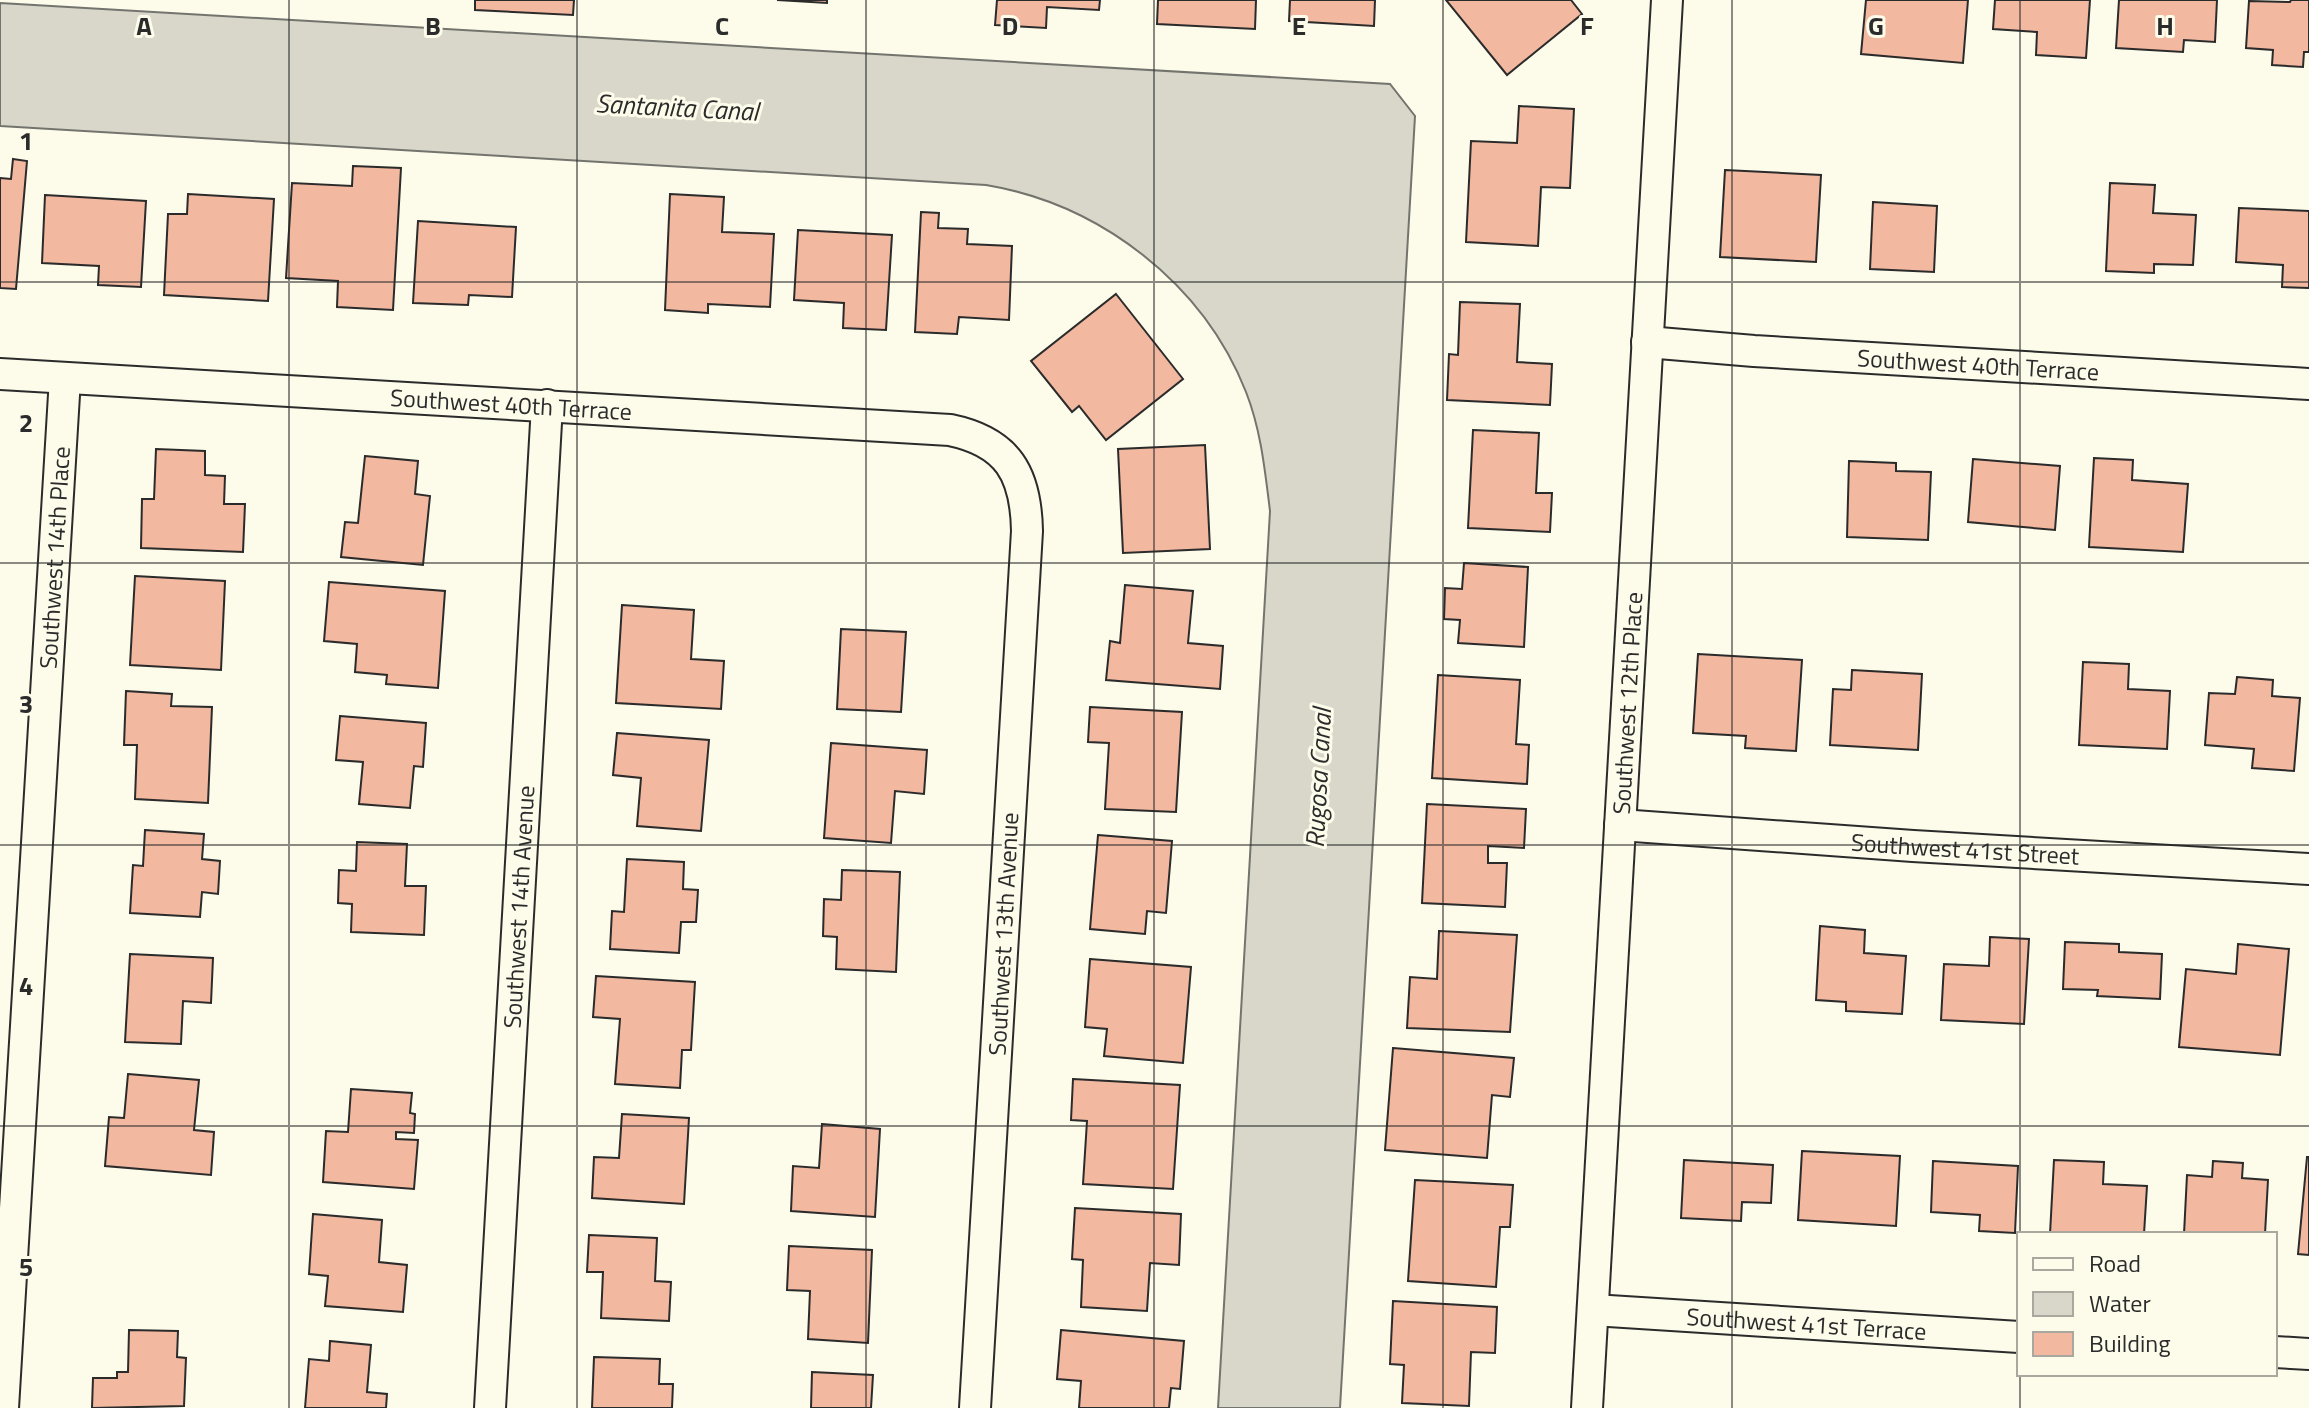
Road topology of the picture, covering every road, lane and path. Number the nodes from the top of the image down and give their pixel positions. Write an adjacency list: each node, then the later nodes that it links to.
1 (1667, 0): 2 (street, Southwest 12th Place)
2 (1647, 342): 5 (street, Southwest 40th Terrace); 8 (street, Southwest 12th Place)
3 (0, 374): 4 (street, Southwest 40th Terrace)
4 (65, 378): 6 (street, Southwest 40th Terrace); 14 (street, Southwest 14th Place)
5 (2309, 384)
6 (547, 405): 7 (street, Southwest 40th Terrace); 15 (street, Southwest 14th Avenue)
7 (1011, 462): 16 (street, Southwest 13th Avenue)
8 (1620, 825): 9 (street, Southwest 41st Street); 10 (street, Southwest 12th Place)
9 (2309, 869)
10 (1593, 1310): 11 (street, Southwest 41st Terrace); 17 (street, Southwest 12th Place)
11 (2017, 1337)
12 (2277, 1352): 13 (street)
13 (2309, 1354)
14 (3, 1408)
15 (490, 1408)
16 (975, 1408)
17 (1587, 1408)

